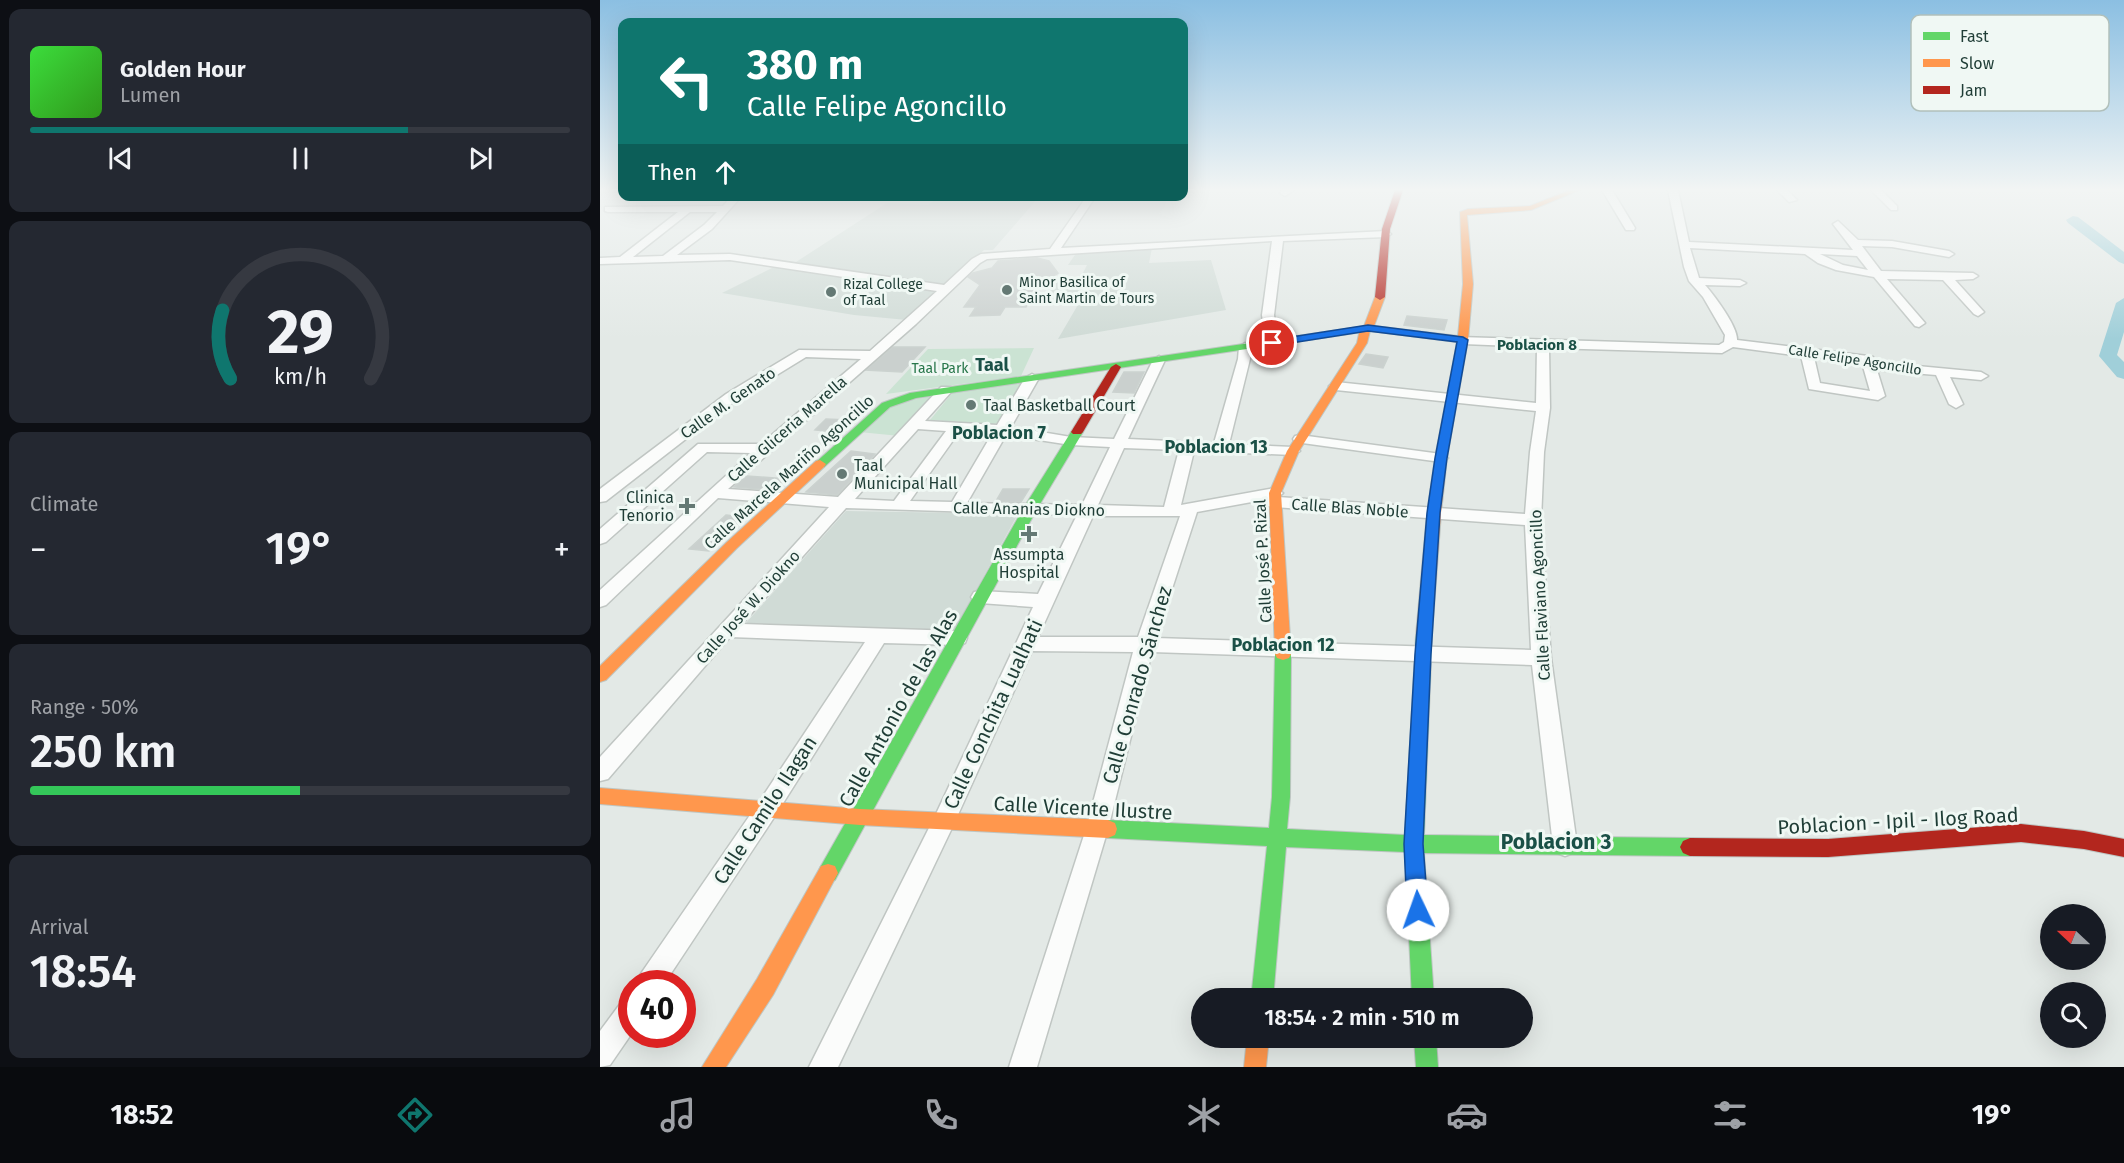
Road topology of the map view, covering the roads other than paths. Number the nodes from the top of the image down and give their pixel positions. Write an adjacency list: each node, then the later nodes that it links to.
1 (648, 240): 17 (street)
2 (691, 240): 16 (street)
3 (1062, 240): 13 (street)
4 (1247, 240): 13 (street)
5 (1278, 240): 28 (street)
6 (1386, 240): 26 (street, Calle José P. Rizal)
7 (1465, 240): 27 (street)
8 (1682, 240): 10 (street)
9 (1851, 240): 11 (street)
10 (1683, 245): 12 (street); 21 (street)
11 (1857, 248): 12 (street); 14 (street); 18 (street)
12 (1807, 250): 18 (street)
13 (1054, 251): 23 (street, Calle Gliceria Marella)
14 (1949, 254)
15 (600, 261): 17 (street)
16 (663, 261): 17 (street); 23 (street)
17 (620, 262)
18 (1878, 274): 20 (street); 25 (street)
19 (1972, 276): 20 (street)
20 (1946, 277): 24 (street)
21 (1695, 281): 22 (street); 29 (street)
22 (1740, 283)
23 (946, 289): 33 (street, Calle Gliceria Marella)
24 (1978, 312)
25 (1919, 323)
26 (1366, 328): 27 (street); 28 (street, Calle Marcela Mariño Agoncillo); 40 (street, Calle José P. Rizal)
27 (1463, 340): 30 (street); 42 (street)
28 (1272, 343): 31 (street, Calle Marcela Mariño Agoncillo)
29 (1730, 343): 30 (street); 32 (street, Calle Felipe Agoncillo)
30 (1543, 344): 44 (street, Calle Flaviano Agoncillo)
31 (1245, 347): 34 (street, Calle Marcela Mariño Agoncillo); 52 (street)
32 (1807, 352): 35 (street, Calle Felipe Agoncillo); 35 (street)
33 (870, 355): 53 (street, Calle Gliceria Marella); 56 (street, Calle M. Genato)
34 (1159, 360): 36 (street, Calle Marcela Mariño Agoncillo); 49 (street, Calle Conchita Lualhati)
35 (1869, 365): 37 (street, Calle Felipe Agoncillo)
36 (1116, 367): 39 (street, Calle Marcela Mariño Agoncillo); 48 (street, Calle Antonio de las Alas)
37 (1941, 372): 38 (street, Calle Felipe Agoncillo); 43 (street)
38 (1981, 376)
39 (1032, 378): 41 (street, Calle Marcela Mariño Agoncillo); 47 (street)
40 (1336, 386): 42 (street); 51 (street, Calle José P. Rizal)
41 (946, 390): 45 (street, Calle José W. Diokno); 58 (street, Calle Marcela Mariño Agoncillo)
42 (1453, 398): 44 (street); 54 (street)
43 (1956, 404)
44 (1543, 408): 66 (street, Calle Flaviano Agoncillo)
45 (915, 425): 46 (street); 59 (street, Calle José W. Diokno)
46 (955, 428): 47 (street); 60 (street)
47 (1003, 429): 48 (street); 61 (street)
48 (1071, 441): 49 (street); 62 (street, Calle Antonio de las Alas)
49 (1120, 442): 50 (street); 63 (street, Calle Conchita Lualhati)
50 (1188, 445): 52 (street); 64 (street, Calle Conrado Sánchez)
51 (1296, 445): 52 (street); 54 (street); 57 (street, Calle José P. Rizal)
52 (1221, 446)
53 (766, 448): 55 (street, Calle Gliceria Marella); 67 (street)
54 (1441, 458): 65 (street)
55 (714, 493): 58 (street, Calle Ananias Diokno); 69 (street, Calle Gliceria Marella)
56 (600, 497)
57 (1274, 498): 64 (street, Calle Ananias Diokno); 65 (street, Calle Blas Noble); 76 (street, Calle José P. Rizal)
58 (781, 499): 59 (street, Calle Ananias Diokno); 79 (street, Calle Marcela Mariño Agoncillo)
59 (842, 504): 60 (street, Calle Ananias Diokno); 71 (street, Calle José W. Diokno)
60 (899, 506): 61 (street, Calle Ananias Diokno)
61 (957, 507): 62 (street, Calle Ananias Diokno)
62 (1030, 509): 63 (street, Calle Ananias Diokno); 68 (street, Calle Antonio de las Alas)
63 (1088, 511): 64 (street, Calle Ananias Diokno); 70 (street, Calle Conchita Lualhati)
64 (1181, 511): 75 (street, Calle Conrado Sánchez)
65 (1434, 513): 66 (street, Calle Blas Noble); 77 (street)
66 (1533, 520): 78 (street, Calle Flaviano Agoncillo)
67 (600, 538)
68 (980, 597): 70 (street); 73 (street, Calle Antonio de las Alas)
69 (600, 600)
70 (1044, 601): 74 (street, Calle Conchita Lualhati)
71 (725, 630): 72 (street); 80 (street, Calle José W. Diokno)
72 (879, 635): 73 (street); 82 (street, Calle Camilo Ilagan)
73 (958, 638): 83 (street, Calle Antonio de las Alas)
74 (1026, 644): 75 (street); 84 (street, Calle Conchita Lualhati)
75 (1145, 644): 76 (street); 85 (street, Calle Conrado Sánchez)
76 (1283, 647): 77 (street); 86 (street, Calle José P. Rizal)
77 (1423, 654): 78 (street); 87 (street)
78 (1541, 658): 88 (street, Calle Flaviano Agoncillo)
79 (600, 676)
80 (600, 772)
81 (600, 796): 82 (street, Calle Vicente Ilustre)
82 (767, 809): 83 (street, Calle Vicente Ilustre); 90 (street, Calle Camilo Ilagan)
83 (860, 817): 84 (street, Calle Vicente Ilustre); 97 (street, Calle Antonio de las Alas)
84 (944, 821): 85 (street, Calle Vicente Ilustre); 98 (street, Calle Conchita Lualhati)
85 (1097, 829): 86 (street, Calle Vicente Ilustre); 99 (street, Calle Conrado Sánchez)
86 (1279, 836): 87 (street, Calle Vicente Ilustre); 91 (street, Calle José P. Rizal)
87 (1414, 844): 88 (street, Calle Vicente Ilustre); 92 (street)
88 (1566, 845): 89 (street, Poblacion - Ipil - Ilog Road)
89 (2124, 848)
90 (658, 970)
91 (1263, 988)
92 (1422, 988)
93 (618, 1029): 96 (street)
94 (1257, 1048): 100 (street)
95 (1426, 1048): 101 (street)
96 (600, 1055)
97 (713, 1067)
98 (823, 1067)
99 (1023, 1067)
100 (1255, 1067)
101 (1427, 1067)

